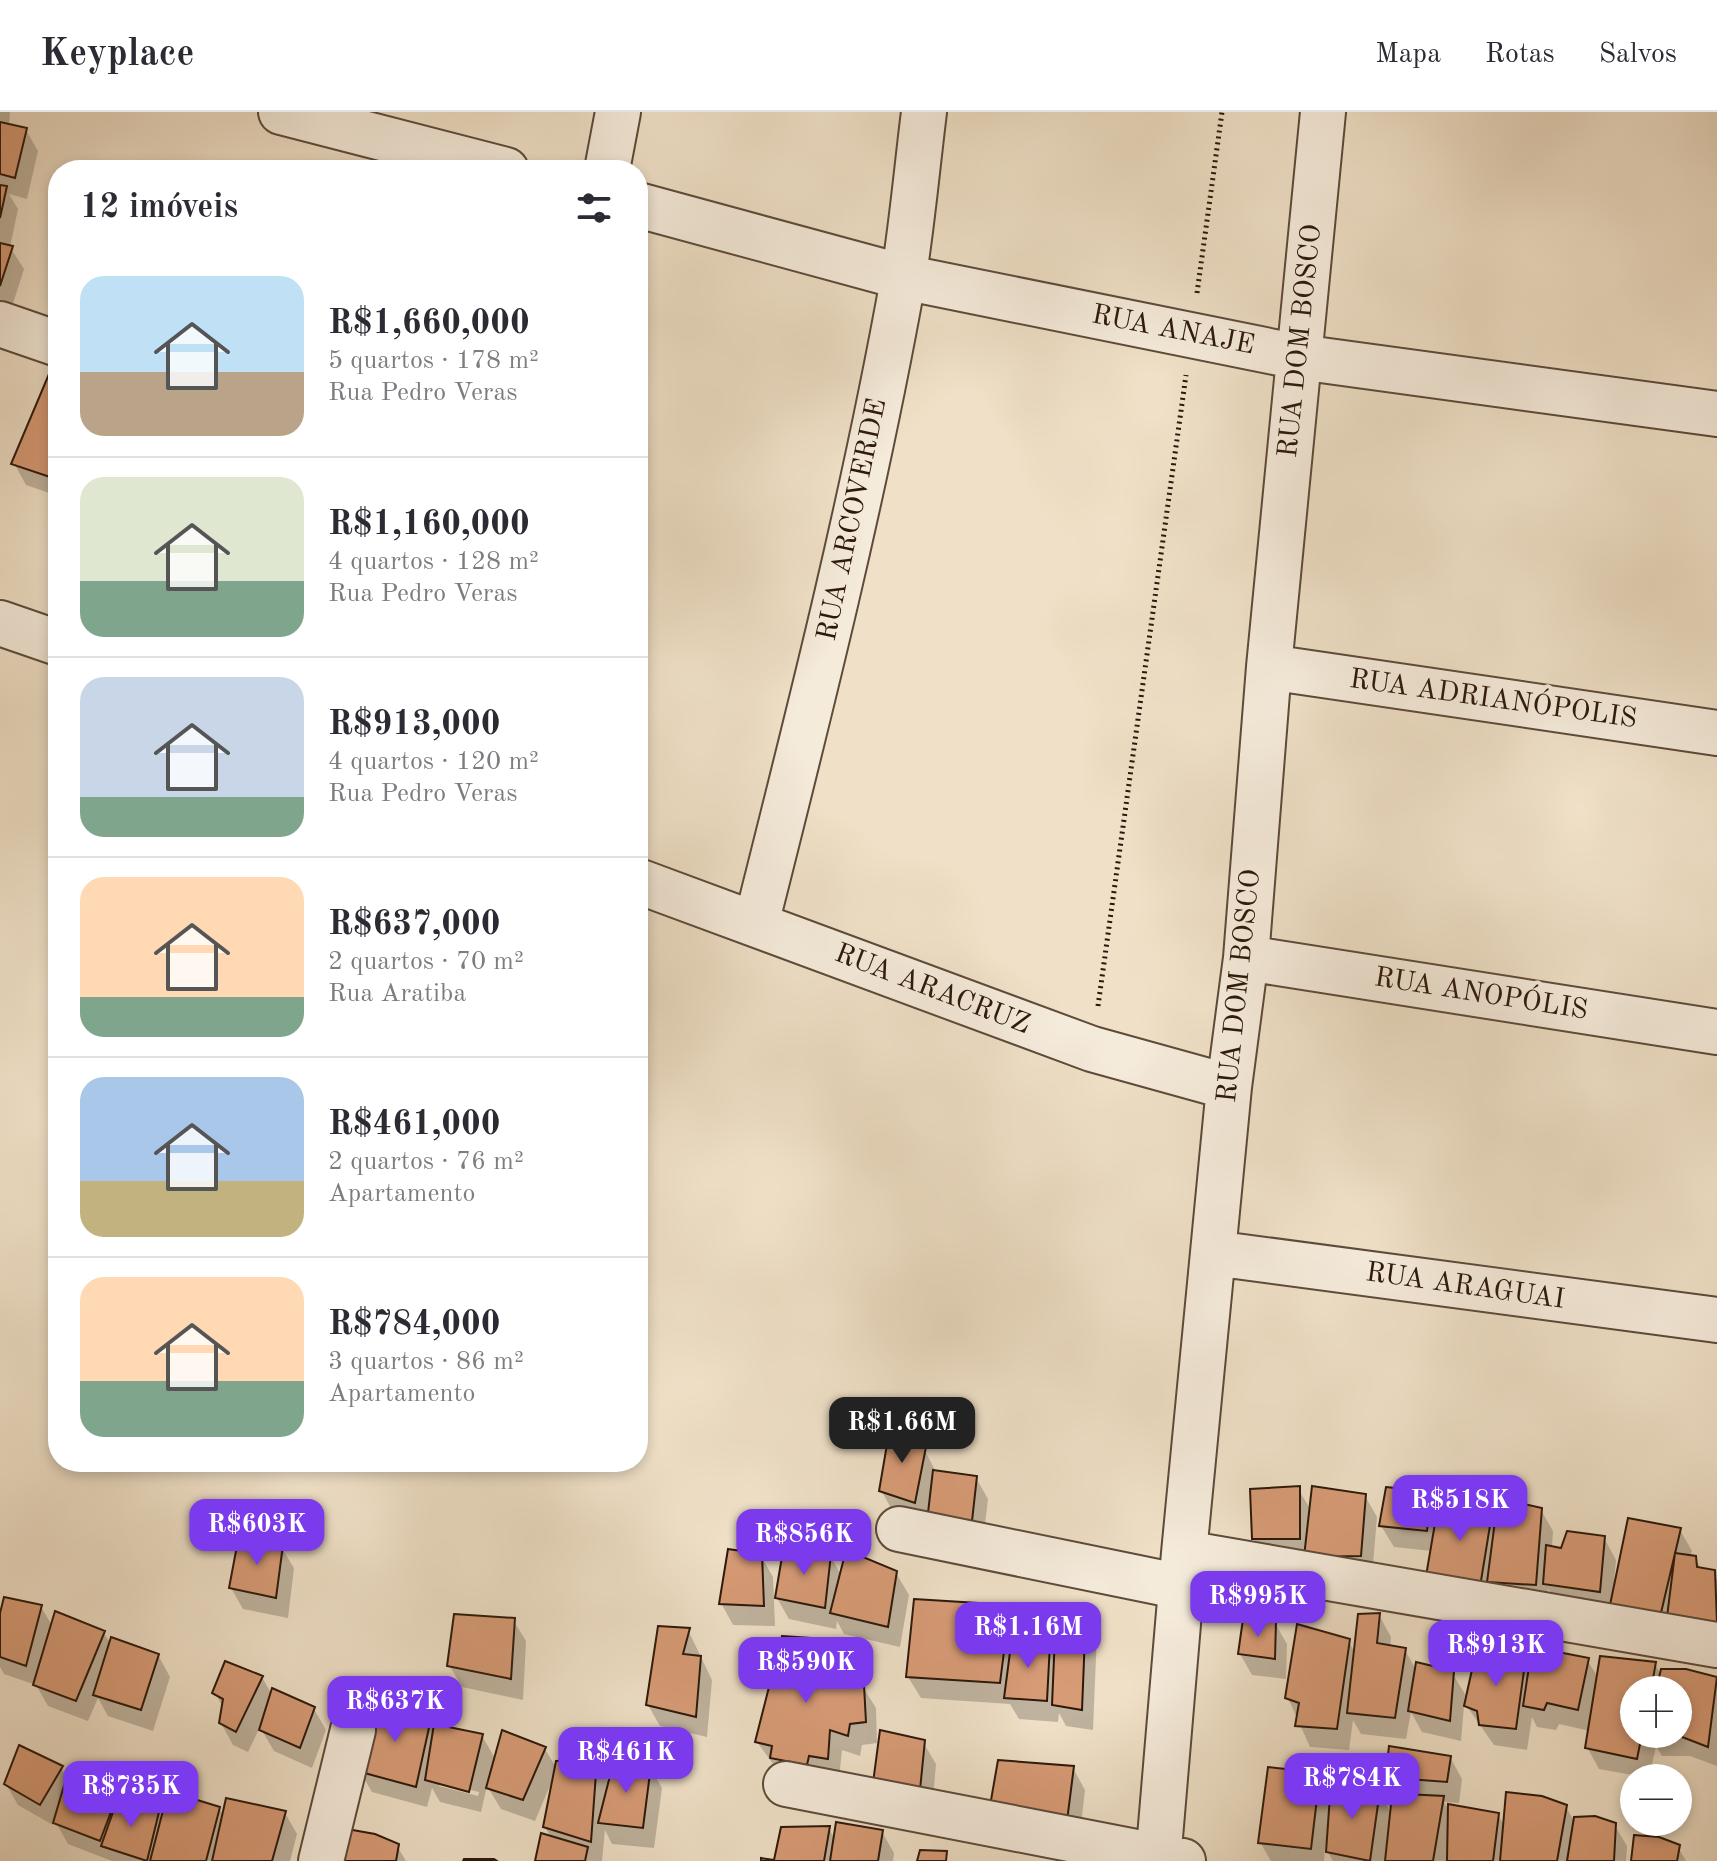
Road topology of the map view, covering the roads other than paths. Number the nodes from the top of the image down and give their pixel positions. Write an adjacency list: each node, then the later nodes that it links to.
1 (281, 112): 5 (street)
2 (618, 112): 6 (street)
3 (924, 112): 8 (street, RUA ARCOVERDE)
4 (1323, 112): 11 (street, RUA DOM BOSCO)
5 (467, 160)
6 (609, 160)
7 (648, 208): 8 (street, RUA ANAJE)
8 (903, 277): 11 (street, RUA ANAJE); 18 (street, RUA ARCOVERDE)
9 (0, 324): 10 (street)
10 (48, 341)
11 (1299, 357): 12 (street, RUA ANAJE); 15 (street, RUA DOM BOSCO)
12 (1717, 414)
13 (0, 623): 14 (street)
14 (48, 640)
15 (1269, 667): 16 (street, RUA ADRIANÓPOLIS); 19 (street, RUA DOM BOSCO)
16 (1717, 733)
17 (648, 885): 18 (street, RUA ARACRUZ)
18 (756, 924): 21 (street, RUA ARACRUZ)
19 (1246, 958): 20 (street, RUA ANOPÓLIS); 21 (street, RUA DOM BOSCO)
20 (1717, 1032)
21 (1229, 1087): 22 (street, RUA DOM BOSCO)
22 (1213, 1253): 23 (street, RUA ARAGUAI); 25 (street, RUA DOM BOSCO)
23 (1717, 1320)
24 (899, 1529): 25 (street)
25 (1183, 1570): 26 (street); 29 (street, RUA DOM BOSCO)
26 (1717, 1645)
27 (353, 1730): 30 (street)
28 (786, 1784): 29 (street)
29 (1166, 1860)
30 (321, 1861)

